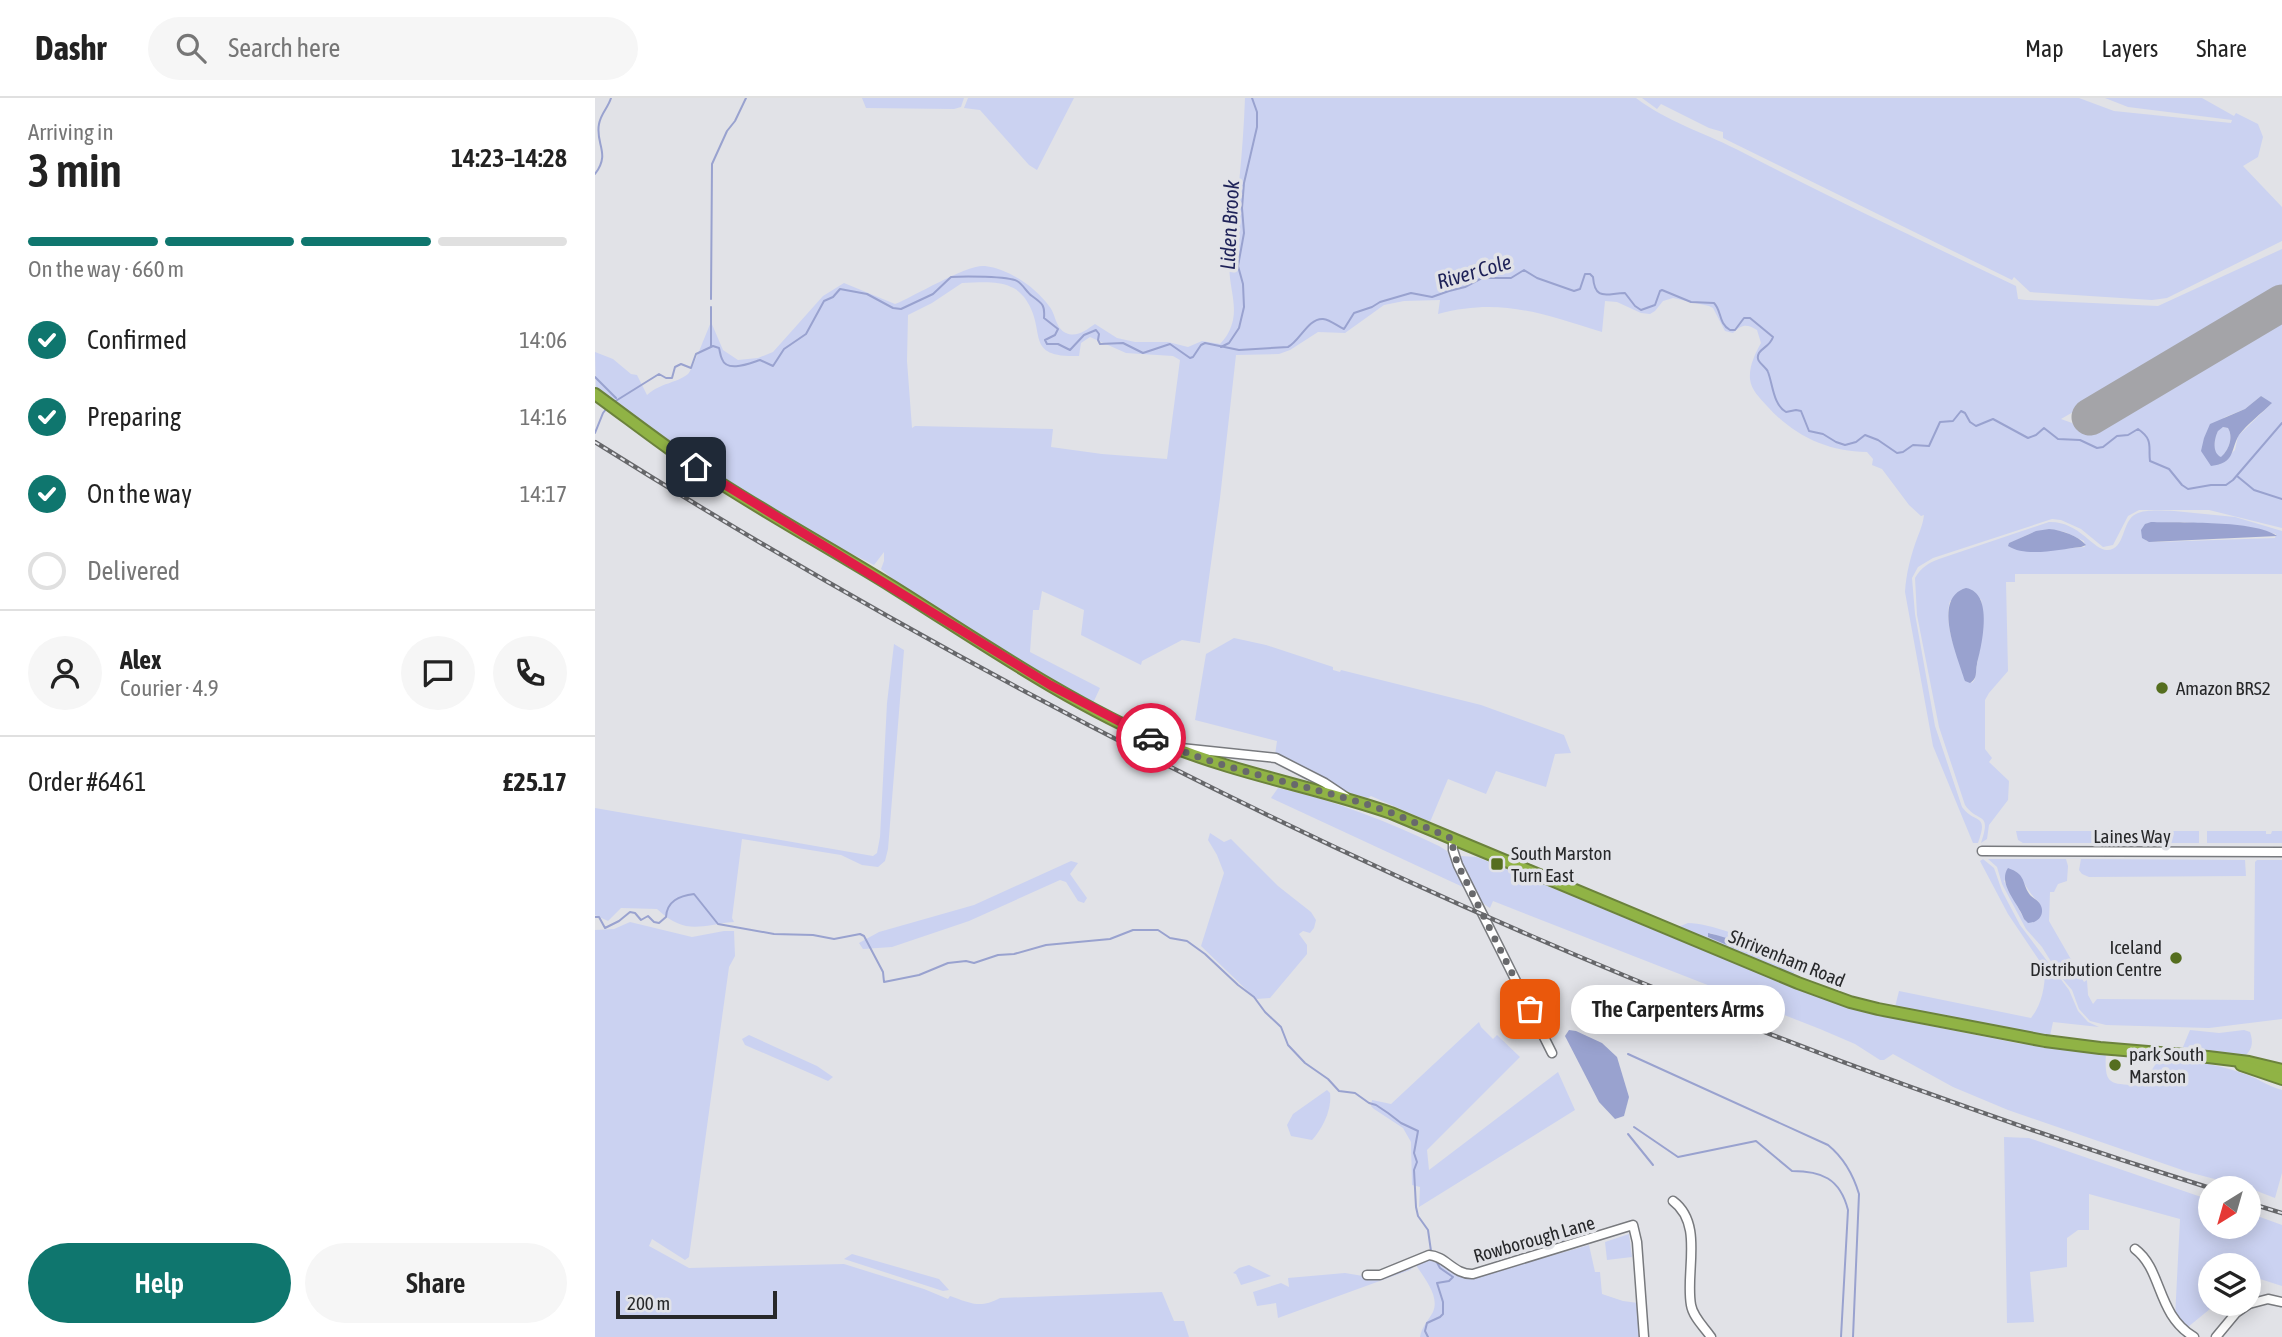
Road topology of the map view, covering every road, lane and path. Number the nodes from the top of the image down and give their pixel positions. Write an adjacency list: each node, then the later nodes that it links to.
1 (599, 397): 2 (highway, Shrivenham Road)
2 (1175, 748): 3 (highway, Shrivenham Road); 3 (street, Shrivenham Road)
3 (1349, 799): 4 (highway, Shrivenham Road)
4 (1453, 839): 7 (street); 8 (highway, Shrivenham Road)
5 (1982, 851): 6 (street, Laines Way)
6 (2282, 852)
7 (1552, 1053)
8 (2256, 1064): 9 (highway, Shrivenham Road); 10 (highway, Shrivenham Road)
9 (2282, 1070)
10 (2282, 1079)
11 (1673, 1201): 18 (street)
12 (2135, 1249): 19 (street)
13 (1367, 1275): 17 (street, Rowborough Lane)
14 (2261, 1301): 15 (street)
15 (2282, 1302)
16 (2234, 1316): 20 (street)
17 (1644, 1337)
18 (1711, 1337)
19 (2194, 1337)
20 (2216, 1337)

